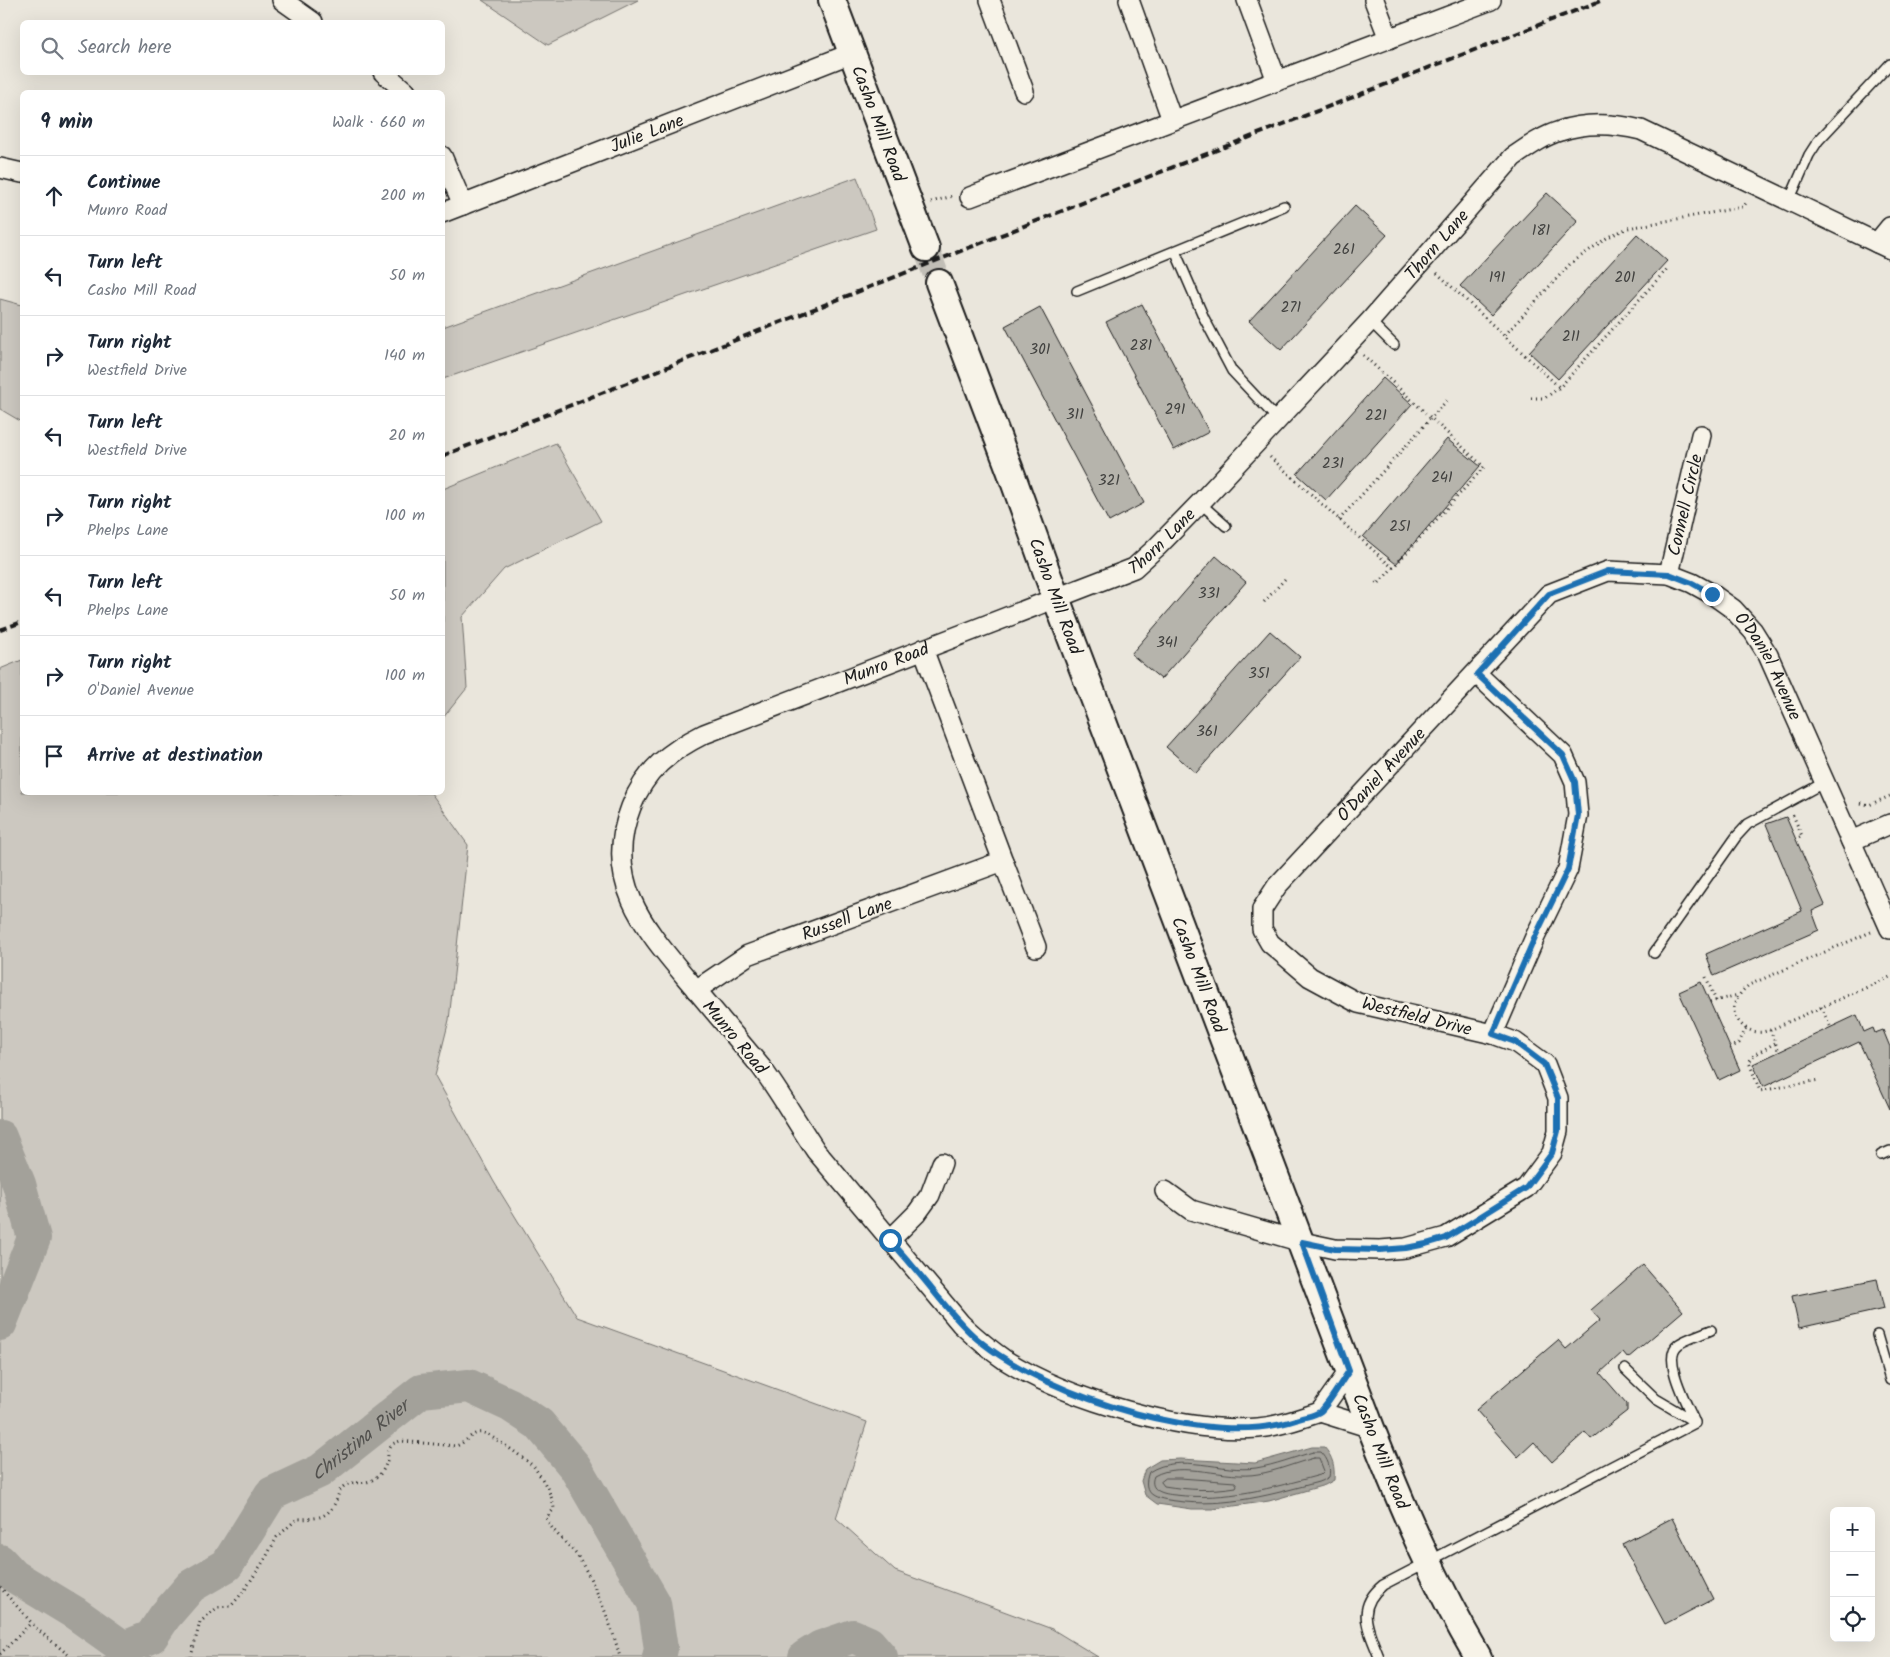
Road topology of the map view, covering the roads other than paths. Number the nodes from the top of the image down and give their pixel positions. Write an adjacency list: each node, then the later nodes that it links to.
1 (282, 0): 8 (street)
2 (832, 0): 10 (street, Casho Mill Road)
3 (990, 0): 15 (street)
4 (1129, 0): 16 (street)
5 (1247, 0): 13 (street)
6 (1374, 0): 9 (street)
7 (1491, 0): 9 (street)
8 (310, 20)
9 (1389, 39): 13 (street)
10 (852, 54): 22 (street, Julie Lane); 27 (street, Casho Mill Road)
11 (1890, 64): 21 (lane)
12 (386, 75): 14 (street)
13 (1277, 81): 16 (street)
14 (404, 90)
15 (1024, 91)
16 (1172, 120): 20 (street)
17 (445, 163): 22 (street)
18 (0, 168): 19 (street)
19 (20, 173)
20 (970, 197)
21 (1789, 201): 26 (street, Thorn Lane); 31 (street, Thorn Lane)
22 (463, 205): 24 (street, Julie Lane)
23 (1284, 206): 28 (lane)
24 (445, 212)
25 (1890, 227): 26 (street)
26 (1883, 246)
27 (926, 248)
28 (1175, 251): 30 (lane); 33 (lane)
29 (939, 283): 38 (street, Casho Mill Road)
30 (1077, 291)
31 (1370, 322): 32 (lane); 33 (street, Thorn Lane)
32 (1394, 345)
33 (1278, 420): 35 (street, Thorn Lane)
34 (1701, 435): 37 (street, Connell Circle)
35 (1200, 503): 36 (lane); 38 (street, Thorn Lane)
36 (1226, 526)
37 (1669, 574): 40 (street, O'Daniel Avenue); 41 (street, O'Daniel Avenue)
38 (1056, 598): 39 (street, Munro Road); 56 (street, Casho Mill Road)
39 (923, 648): 44 (street); 49 (street, Munro Road)
40 (1477, 674): 46 (street, O'Daniel Avenue); 50 (street)
41 (1825, 782): 43 (street, O'Daniel Avenue); 48 (lane)
42 (1890, 824): 43 (street)
43 (1851, 841): 45 (street, O'Daniel Avenue)
44 (1003, 861): 47 (street); 49 (street, Russell Lane)
45 (1889, 926)
46 (1262, 929): 50 (street, Westfield Drive)
47 (1036, 948)
48 (1654, 953)
49 (696, 990): 55 (street, Munro Road)
50 (1493, 1034): 56 (street, Westfield Drive)
51 (1890, 1151): 52 (lane)
52 (1881, 1155)
53 (942, 1163): 55 (street)
54 (1165, 1191): 56 (street, Westfield Drive)
55 (890, 1240): 62 (street, Munro Road)
56 (1302, 1242): 60 (street, Casho Mill Road)
57 (1710, 1330): 63 (lane)
58 (1876, 1335): 61 (lane)
59 (1626, 1368): 63 (lane)
60 (1349, 1371): 62 (street); 64 (street, Casho Mill Road)
61 (1890, 1380)
62 (1320, 1412): 64 (street)
63 (1695, 1423): 65 (lane)
64 (1371, 1428): 65 (street, Casho Mill Road)
65 (1427, 1561): 66 (lane); 67 (street, Casho Mill Road)
66 (1379, 1657)
67 (1478, 1657)

